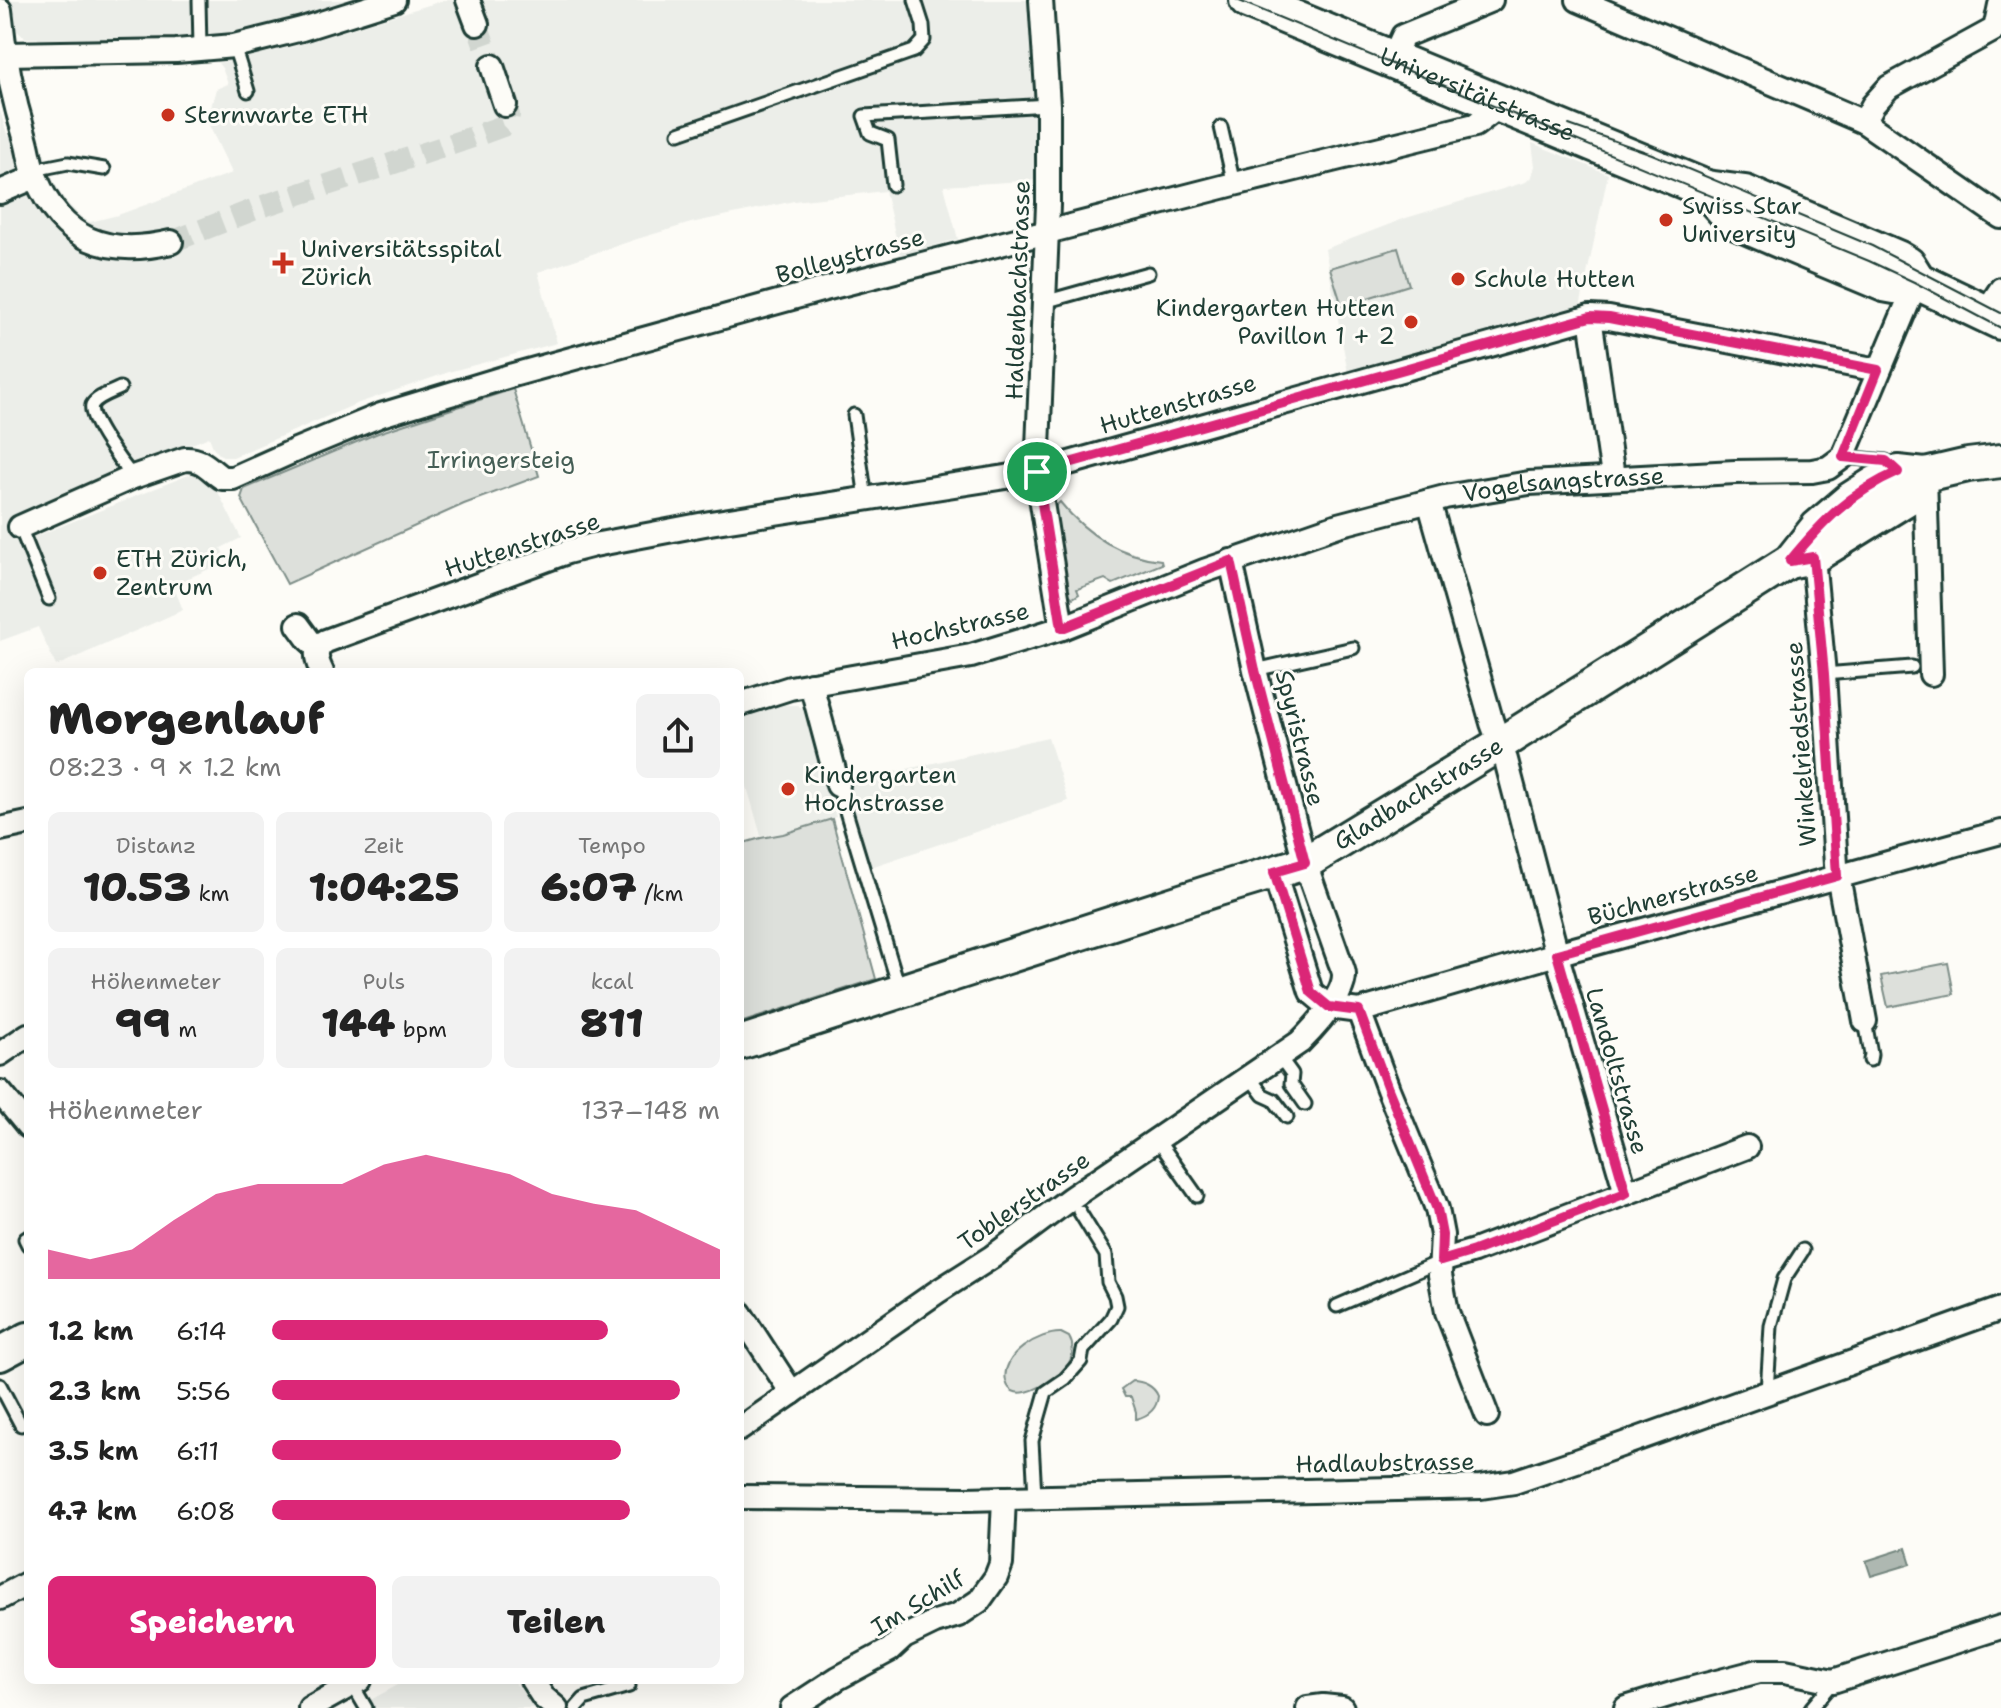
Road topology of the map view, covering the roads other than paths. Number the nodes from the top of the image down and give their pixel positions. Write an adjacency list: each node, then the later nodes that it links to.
1 (199, 0): 12 (lane)
2 (394, 0): 12 (street)
3 (468, 0): 11 (street)
4 (915, 0): 22 (lane)
5 (1041, 0): 18 (street, Haldenbachstrasse)
6 (1248, 0): 14 (main road, Universitätstrasse)
7 (1491, 0): 14 (street)
8 (1587, 4): 20 (street)
9 (2000, 5): 20 (street)
10 (0, 10): 13 (street)
11 (477, 24)
12 (216, 47): 13 (street); 16 (lane)
13 (14, 54): 24 (street)
14 (1392, 60): 19 (main road, Universitätstrasse)
15 (492, 66): 17 (street)
16 (248, 91)
17 (505, 105)
18 (1048, 105): 26 (lane); 29 (street, Haldenbachstrasse)
19 (1501, 105): 25 (street, Bolleystrasse); 32 (main road, Universitätstrasse)
20 (1864, 122): 28 (street)
21 (1221, 127): 25 (lane)
22 (679, 133)
23 (104, 169): 24 (lane)
24 (34, 173): 27 (street); 30 (street)
25 (1234, 184): 29 (street, Bolleystrasse)
26 (893, 185)
27 (0, 192)
28 (2001, 217)
29 (1047, 232): 33 (street, Haldenbachstrasse); 42 (street, Bolleystrasse)
30 (171, 242)
31 (1148, 273): 33 (lane)
32 (1917, 281): 34 (main road, Universitätstrasse); 36 (street)
33 (1044, 302): 41 (street, Haldenbachstrasse)
34 (1996, 308)
35 (1590, 317): 36 (street, Huttenstrasse); 41 (street, Huttenstrasse); 43 (street)
36 (1878, 370): 39 (street)
37 (120, 388): 42 (lane)
38 (854, 415): 45 (lane)
39 (1843, 457): 43 (street, Vogelsangstrasse); 44 (lane, Vogelsangstrasse)
40 (2001, 461): 44 (street)
41 (1037, 472): 45 (street, Huttenstrasse); 53 (street, Haldenbachstrasse)
42 (133, 477): 48 (street)
43 (1613, 477): 46 (street, Vogelsangstrasse)
44 (1905, 479): 49 (street, Gladbachstrasse); 57 (street)
45 (866, 499): 55 (street, Huttenstrasse)
46 (1429, 501): 50 (street, Vogelsangstrasse); 61 (street, Landoltstrasse)
47 (1860, 508): 49 (lane, Gladbachstrasse)
48 (20, 527): 51 (lane)
49 (1801, 559): 58 (street, Winkelriedstrasse); 61 (street, Gladbachstrasse)
50 (1231, 561): 53 (street, Hochstrasse); 56 (street, Spyristrasse)
51 (49, 599)
52 (298, 625): 55 (street)
53 (1062, 628): 59 (street, Hochstrasse)
54 (1353, 648): 56 (lane)
55 (319, 658)
56 (1255, 670): 66 (street, Spyristrasse)
57 (1922, 670): 58 (lane)
58 (1824, 674): 67 (street, Winkelriedstrasse)
59 (811, 684): 60 (street, Hochstrasse); 62 (street)
60 (744, 703)
61 (1500, 744): 66 (street, Gladbachstrasse); 68 (street, Landoltstrasse)
62 (838, 785): 69 (lane)
63 (24, 824): 64 (street)
64 (0, 829)
65 (2001, 832): 67 (street, Büchnerstrasse)
66 (1290, 868): 69 (street, Gladbachstrasse); 70 (street); 70 (street, Spyristrasse)
67 (1837, 876): 68 (street, Büchnerstrasse); 72 (street, Winkelriedstrasse)
68 (1557, 954): 71 (street, Büchnerstrasse); 85 (street, Landoltstrasse)
69 (901, 993): 74 (street, Gladbachstrasse)
70 (1329, 1007): 71 (street); 76 (street, Toblerstrasse)
71 (1359, 1011): 89 (street)
72 (1865, 1021): 77 (lane)
73 (24, 1038): 75 (street)
74 (744, 1042)
75 (0, 1054)
76 (1279, 1056): 78 (street, Toblerstrasse); 80 (lane)
77 (1870, 1060)
78 (1249, 1076): 81 (lane); 83 (street, Toblerstrasse)
79 (0, 1092): 82 (street)
80 (1305, 1104)
81 (1287, 1117)
82 (24, 1121)
83 (1157, 1139): 86 (lane); 97 (street, Toblerstrasse)
84 (1747, 1147): 85 (street)
85 (1626, 1193): 89 (street)
86 (1197, 1196)
87 (1079, 1211): 101 (lane)
88 (1803, 1250): 96 (lane)
89 (1441, 1261): 90 (lane); 98 (street)
90 (1337, 1306)
91 (2001, 1309): 96 (street, Hadlaubstrasse)
92 (744, 1319): 97 (street)
93 (24, 1341): 94 (street)
94 (0, 1354)
95 (0, 1385): 99 (lane)
96 (1767, 1392): 101 (street, Hadlaubstrasse)
97 (792, 1393): 100 (street, Toblerstrasse)
98 (1487, 1415)
99 (21, 1425)
100 (744, 1426)
101 (1035, 1496): 103 (street, Hadlaubstrasse)
102 (744, 1497): 103 (street, Hadlaubstrasse)
103 (1004, 1498): 116 (street, Im Schilf)
104 (24, 1585): 105 (street)
105 (0, 1598)
106 (2001, 1627): 107 (street)
107 (1833, 1681): 119 (street); 120 (lane)
108 (352, 1684): 112 (street)
109 (357, 1684): 113 (lane)
110 (535, 1684): 114 (street)
111 (629, 1686): 115 (lane)
112 (310, 1708)
113 (366, 1708)
114 (556, 1708)
115 (576, 1708)
116 (792, 1708)
117 (1308, 1708): 118 (street)
118 (1342, 1708)
119 (1626, 1708)
120 (1811, 1708)

